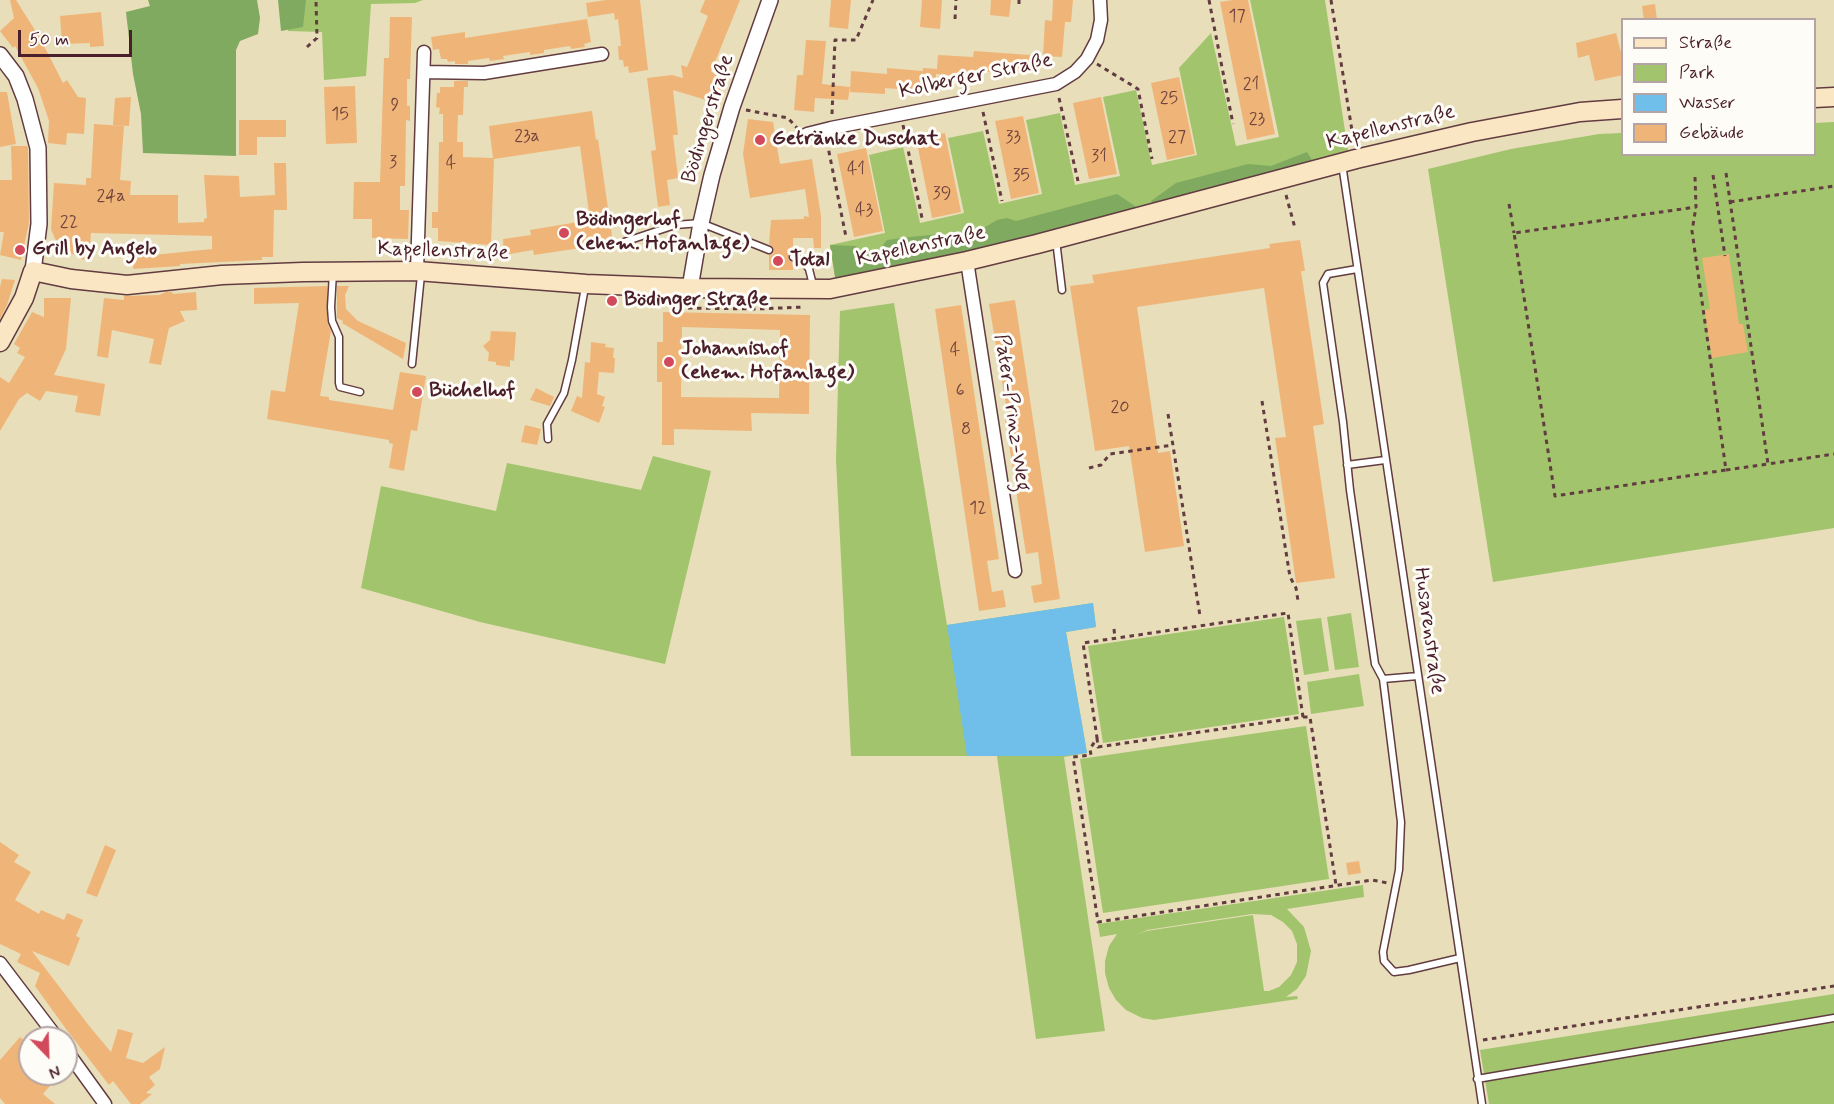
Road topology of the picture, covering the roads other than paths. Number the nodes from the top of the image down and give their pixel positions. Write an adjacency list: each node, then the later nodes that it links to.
1 (770, 0): 12 (street, Bödingerstraße)
2 (1100, 0): 10 (street, Kolberger Straße)
3 (424, 52): 6 (street)
4 (602, 54): 6 (street)
5 (0, 55): 19 (street)
6 (424, 72): 20 (street)
7 (1834, 97): 8 (main road)
8 (1816, 98)
9 (1621, 109): 11 (main road, Kapellenstraße)
10 (807, 135)
11 (1349, 161): 13 (main road, Kapellenstraße); 18 (lane, Husarenstraße)
12 (701, 223): 14 (lane); 15 (lane); 23 (street, Bödingerstraße)
13 (1056, 240): 17 (main road, Kapellenstraße); 25 (lane)
14 (624, 242)
15 (769, 250)
16 (793, 257): 24 (lane)
17 (967, 261): 24 (main road, Kapellenstraße); 32 (street, Pater-Prinz-Weg)
18 (1357, 269): 30 (lane, Husarenstraße); 31 (lane)
19 (33, 271): 21 (main road, Kapellenstraße); 26 (main road)
20 (420, 271): 21 (main road, Kapellenstraße); 22 (main road, Kapellenstraße); 27 (lane)
21 (333, 272): 28 (lane)
22 (586, 284): 23 (main road, Kapellenstraße); 29 (lane)
23 (690, 288): 24 (main road, Kapellenstraße)
24 (814, 289)
25 (1062, 291)
26 (0, 342)
27 (412, 364)
28 (360, 392)
29 (549, 439)
30 (1385, 460): 31 (lane); 33 (lane, Husarenstraße)
31 (1347, 465): 34 (lane)
32 (1015, 571)
33 (1418, 676): 34 (lane); 35 (lane, Husarenstraße)
34 (1383, 679): 35 (lane)
35 (1460, 958): 40 (lane, Husarenstraße)
36 (0, 963): 38 (street)
37 (1834, 1018): 40 (lane)
38 (48, 1026)
39 (78, 1067): 41 (street)
40 (1477, 1078): 42 (lane, Husarenstraße)
41 (105, 1104)
42 (1482, 1104)

